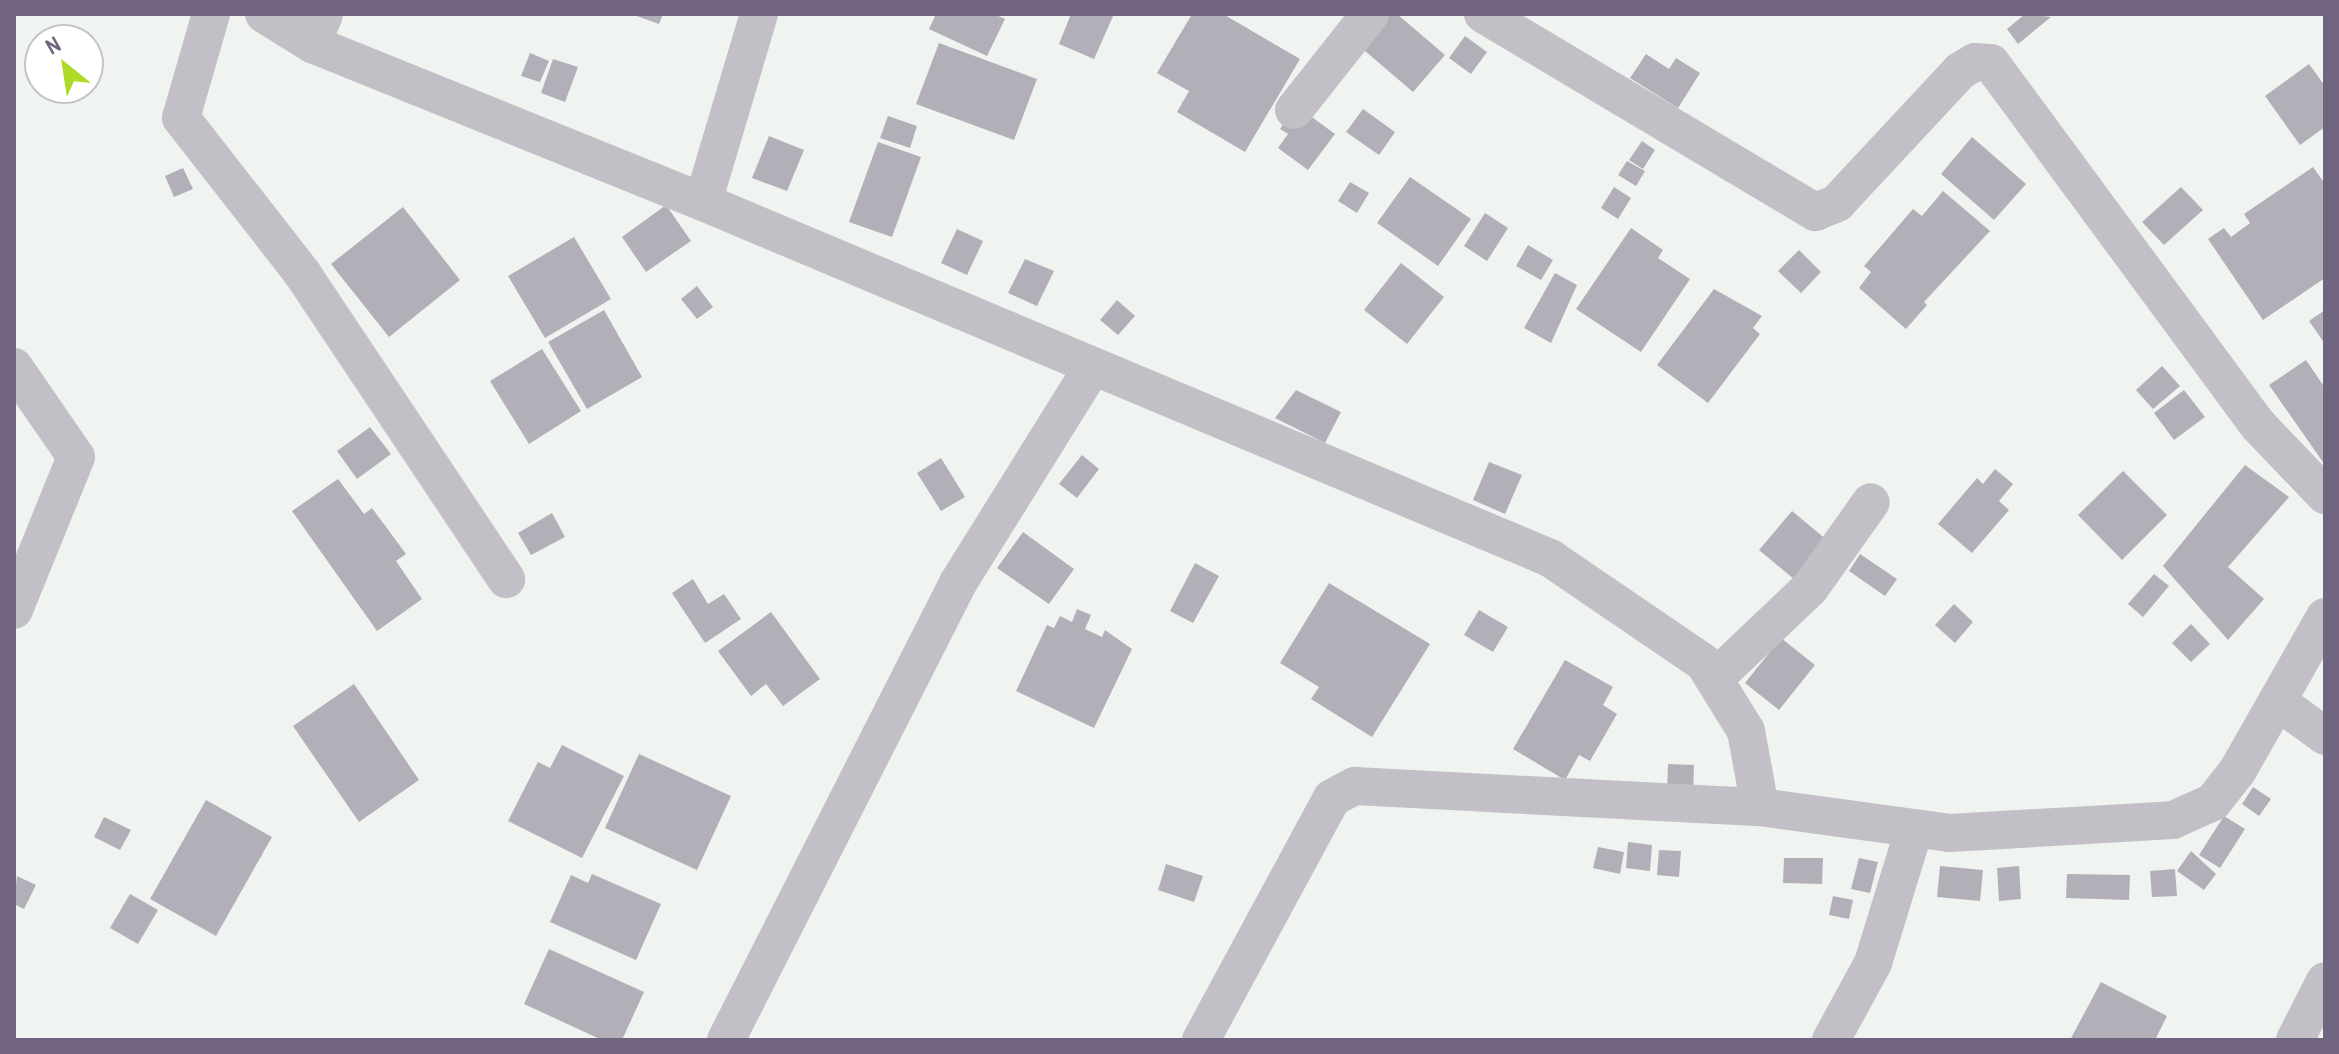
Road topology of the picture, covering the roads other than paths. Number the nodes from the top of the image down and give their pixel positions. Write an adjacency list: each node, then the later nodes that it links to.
1 (211, 14): 13 (street)
2 (264, 14): 6 (street)
3 (759, 14): 8 (street)
4 (1370, 14): 7 (street)
5 (1483, 14): 11 (street)
6 (318, 29): 8 (street)
7 (1294, 110)
8 (703, 202): 10 (street)
9 (14, 367): 14 (street)
10 (1092, 368): 16 (street); 22 (street)
11 (2325, 495)
12 (1871, 502): 16 (street)
13 (506, 579)
14 (14, 610)
15 (2325, 617): 17 (street)
16 (1714, 679): 19 (street)
17 (2277, 701): 18 (street); 20 (street)
18 (2325, 736)
19 (1760, 807): 20 (street); 23 (street)
20 (1914, 830): 24 (street)
21 (2325, 981): 25 (street)
22 (726, 1040)
23 (1201, 1040)
24 (1831, 1040)
25 (2295, 1040)

